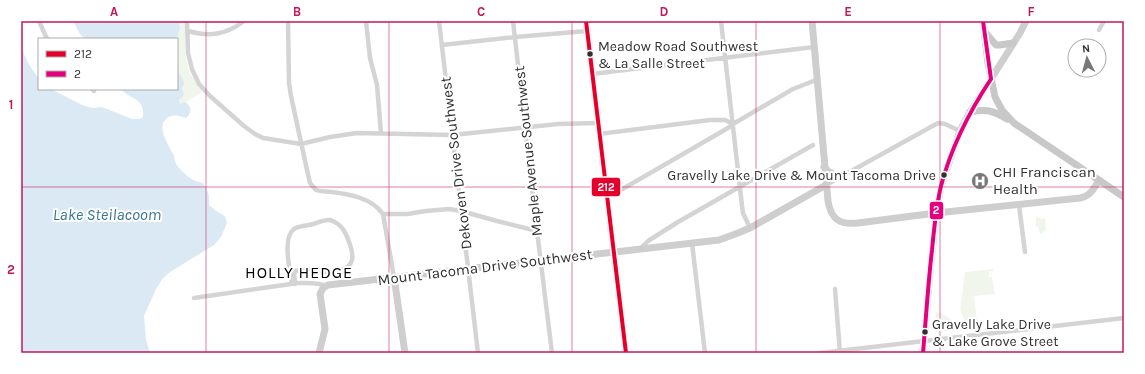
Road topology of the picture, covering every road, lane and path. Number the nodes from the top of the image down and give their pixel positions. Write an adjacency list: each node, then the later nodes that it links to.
1 (39, 21): 19 (street)
2 (187, 21): 15 (street)
3 (244, 21): 15 (street)
4 (288, 21): 36 (street)
5 (366, 21): 33 (street)
6 (439, 21): 21 (street, Dekoven Drive Southwest)
7 (513, 21): 18 (street, Maple Avenue Southwest)
8 (586, 21): 16 (street)
9 (721, 21): 23 (street)
10 (812, 21): 22 (street)
11 (984, 21): 17 (main road)
12 (1026, 21): 20 (street)
13 (1104, 21): 14 (street)
14 (1099, 30)
15 (188, 31): 36 (street)
16 (587, 31): 18 (street); 24 (street)
17 (985, 32): 20 (main road); 25 (main road)
18 (515, 37): 21 (street); 31 (street, Maple Avenue Southwest)
19 (47, 38)
20 (1013, 43): 25 (street)
21 (442, 45): 35 (street, Dekoven Drive Southwest)
22 (814, 47): 23 (street); 26 (street)
23 (726, 58): 24 (street); 30 (street)
24 (592, 74): 28 (street)
25 (991, 78): 27 (street); 29 (main road)
26 (816, 80): 30 (street); 38 (street)
27 (970, 112): 29 (main road); 32 (street)
28 (598, 123): 31 (street); 34 (street)
29 (1014, 123): 40 (main road)
30 (733, 124): 34 (street); 42 (street); 44 (street)
31 (525, 127): 35 (street); 50 (street, Maple Avenue Southwest)
32 (960, 131): 39 (street); 47 (street)
33 (381, 133): 35 (street); 36 (street)
34 (599, 134): 44 (street)
35 (452, 135): 46 (street, Dekoven Drive Southwest)
36 (301, 144): 48 (street)
37 (813, 145): 42 (street)
38 (824, 167): 39 (street); 41 (street)
39 (839, 177): 41 (street)
40 (1099, 180): 43 (main road); 45 (street)
41 (826, 185): 47 (street); 49 (street, Mount Tacoma Drive Southwest)
42 (740, 187): 49 (street); 52 (street)
43 (1124, 196)
44 (607, 198): 53 (street)
45 (1019, 204): 47 (street); 54 (street)
46 (461, 211): 48 (street); 50 (street); 56 (street, Dekoven Drive Southwest)
47 (936, 213): 64 (street)
48 (383, 214): 58 (street)
49 (750, 228): 51 (street, Mount Tacoma Drive Southwest)
50 (536, 230): 55 (street, Maple Avenue Southwest)
51 (692, 243): 52 (street, Mount Tacoma Drive Southwest); 71 (street)
52 (641, 248): 53 (street, Mount Tacoma Drive Southwest)
53 (613, 252): 55 (street, Mount Tacoma Drive Southwest); 70 (street)
54 (1025, 252)
55 (540, 260): 56 (street, Mount Tacoma Drive Southwest); 69 (street, Maple Avenue Southwest)
56 (468, 269): 58 (street, Mount Tacoma Drive Southwest); 68 (street, Dekoven Drive Southwest)
57 (292, 271): 57 (street); 59 (street)
58 (394, 277): 60 (street, Mount Tacoma Drive Southwest); 67 (street)
59 (293, 284): 60 (street); 62 (street)
60 (326, 286): 66 (street)
61 (835, 289): 65 (street)
62 (194, 298)
63 (1124, 318): 64 (street)
64 (924, 341): 65 (street); 73 (street)
65 (840, 352): 72 (street)
66 (319, 353)
67 (405, 353)
68 (478, 353)
69 (552, 353)
70 (626, 353)
71 (705, 353)
72 (820, 353)
73 (923, 353)

